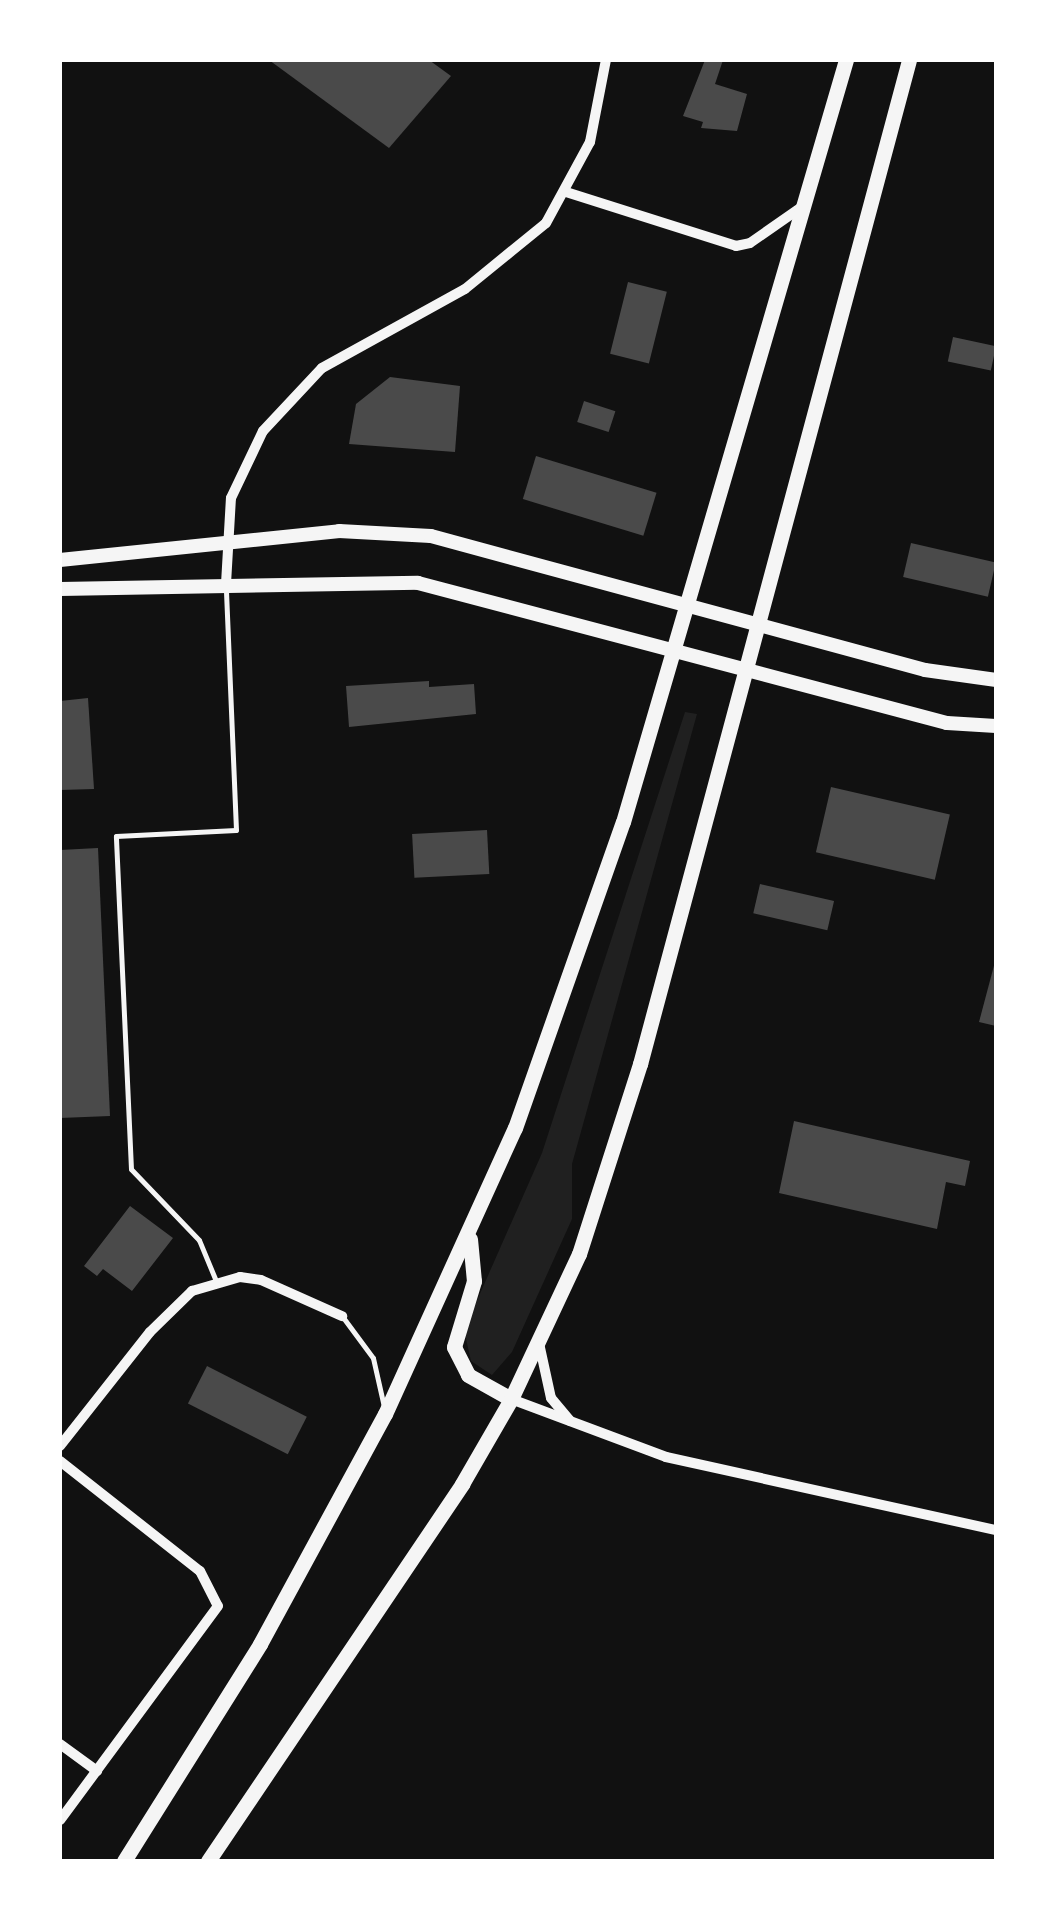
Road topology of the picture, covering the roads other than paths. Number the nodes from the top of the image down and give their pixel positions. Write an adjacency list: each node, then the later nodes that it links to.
1 (606, 60): 4 (street)
2 (846, 60): 5 (main road)
3 (909, 60): 11 (main road)
4 (566, 192): 5 (street); 6 (street)
5 (804, 205): 10 (main road)
6 (228, 542): 7 (main road); 8 (street); 10 (main road)
7 (60, 560)
8 (226, 584): 9 (main road); 12 (main road); 17 (lane)
9 (60, 589)
10 (688, 604): 11 (main road); 12 (main road)
11 (757, 623): 13 (main road); 14 (main road)
12 (675, 650): 13 (main road); 16 (main road)
13 (744, 670): 15 (main road); 19 (main road)
14 (996, 680)
15 (996, 726)
16 (469, 1235): 20 (main road); 21 (main road)
17 (216, 1281): 18 (street); 23 (street)
18 (342, 1316): 21 (lane)
19 (539, 1343): 20 (main road); 22 (street)
20 (511, 1398): 22 (street); 30 (main road)
21 (385, 1414): 29 (main road)
22 (574, 1426): 25 (street)
23 (60, 1446)
24 (60, 1461): 27 (street)
25 (996, 1530)
26 (60, 1744): 27 (street)
27 (97, 1771): 28 (street)
28 (60, 1820)
29 (124, 1861)
30 (208, 1861)

